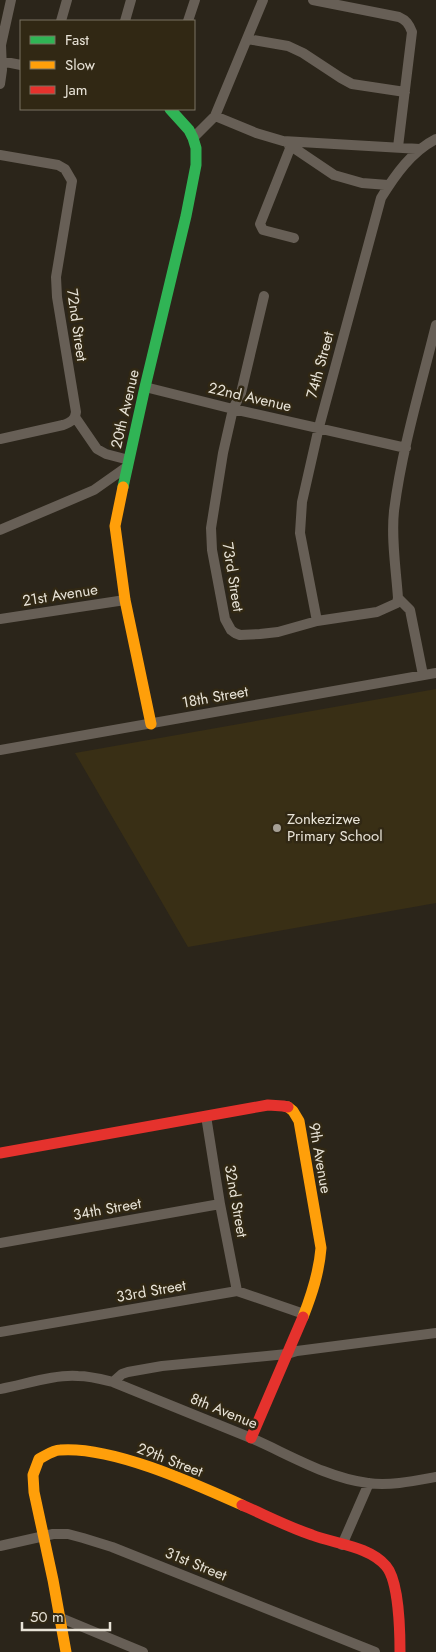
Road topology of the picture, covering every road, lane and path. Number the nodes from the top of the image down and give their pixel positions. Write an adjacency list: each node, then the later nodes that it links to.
1 (11, 0): 11 (street)
2 (67, 0): 7 (street)
3 (131, 0): 8 (street)
4 (194, 0): 9 (street)
5 (263, 0): 10 (street)
6 (313, 0): 14 (street)
7 (61, 20)
8 (125, 20)
9 (188, 20)
10 (247, 38): 14 (street); 16 (street)
11 (0, 61): 12 (street); 13 (street)
12 (20, 65)
13 (0, 84)
14 (405, 92): 20 (street)
15 (171, 110): 17 (street, 20th Avenue)
16 (215, 116): 17 (street); 19 (street)
17 (193, 138): 27 (street, 20th Avenue)
18 (436, 139): 21 (street, 74th Street)
19 (287, 144): 20 (street); 23 (street); 24 (street)
20 (398, 148): 21 (street)
21 (420, 149): 23 (street, 74th Street)
22 (0, 155): 29 (street, 72nd Street)
23 (388, 185): 30 (street, 74th Street)
24 (294, 238)
25 (264, 296): 28 (street, 73rd Street)
26 (436, 325): 32 (street)
27 (145, 387): 28 (street, 22nd Avenue); 33 (street, 20th Avenue)
28 (233, 409): 30 (street, 22nd Avenue); 38 (street, 73rd Street)
29 (75, 417): 31 (street); 33 (street)
30 (319, 427): 32 (street, 22nd Avenue); 38 (street, 74th Street)
31 (0, 439)
32 (406, 448): 35 (street)
33 (128, 463): 34 (street); 36 (street, 20th Avenue)
34 (0, 530)
35 (398, 598): 38 (street, 73rd Street); 40 (street)
36 (125, 600): 37 (street, 21st Avenue); 41 (street, 20th Avenue)
37 (0, 619)
38 (317, 621)
39 (436, 673): 40 (street, 18th Street)
40 (423, 675): 41 (street, 18th Street)
41 (151, 724): 42 (street, 18th Street)
42 (0, 750)
43 (206, 1116): 44 (street, 9th Avenue); 45 (street, 32nd Street); 48 (street, 9th Avenue)
44 (0, 1153)
45 (220, 1204): 46 (street, 34th Street); 47 (street, 32nd Street)
46 (0, 1243)
47 (237, 1291): 48 (street, 33rd Street); 49 (street, 33rd Street)
48 (304, 1314): 51 (street, 9th Avenue)
49 (0, 1332)
50 (436, 1333): 51 (street)
51 (287, 1354): 52 (street); 54 (street, 9th Avenue)
52 (113, 1382): 53 (street, 8th Avenue); 54 (street, 8th Avenue)
53 (0, 1389)
54 (250, 1438): 56 (street, 8th Avenue)
55 (436, 1477): 56 (street, 8th Avenue)
56 (369, 1483): 58 (street)
57 (44, 1536): 58 (street, 29th Street); 59 (street, 31st Street); 60 (street, 29th Street); 63 (street, 31st Street)
58 (342, 1545): 64 (street, 29th Street)
59 (0, 1546)
60 (61, 1618): 61 (street, 29th Street); 62 (street)
61 (66, 1652)
62 (143, 1652)
63 (375, 1652)
64 (400, 1652)

